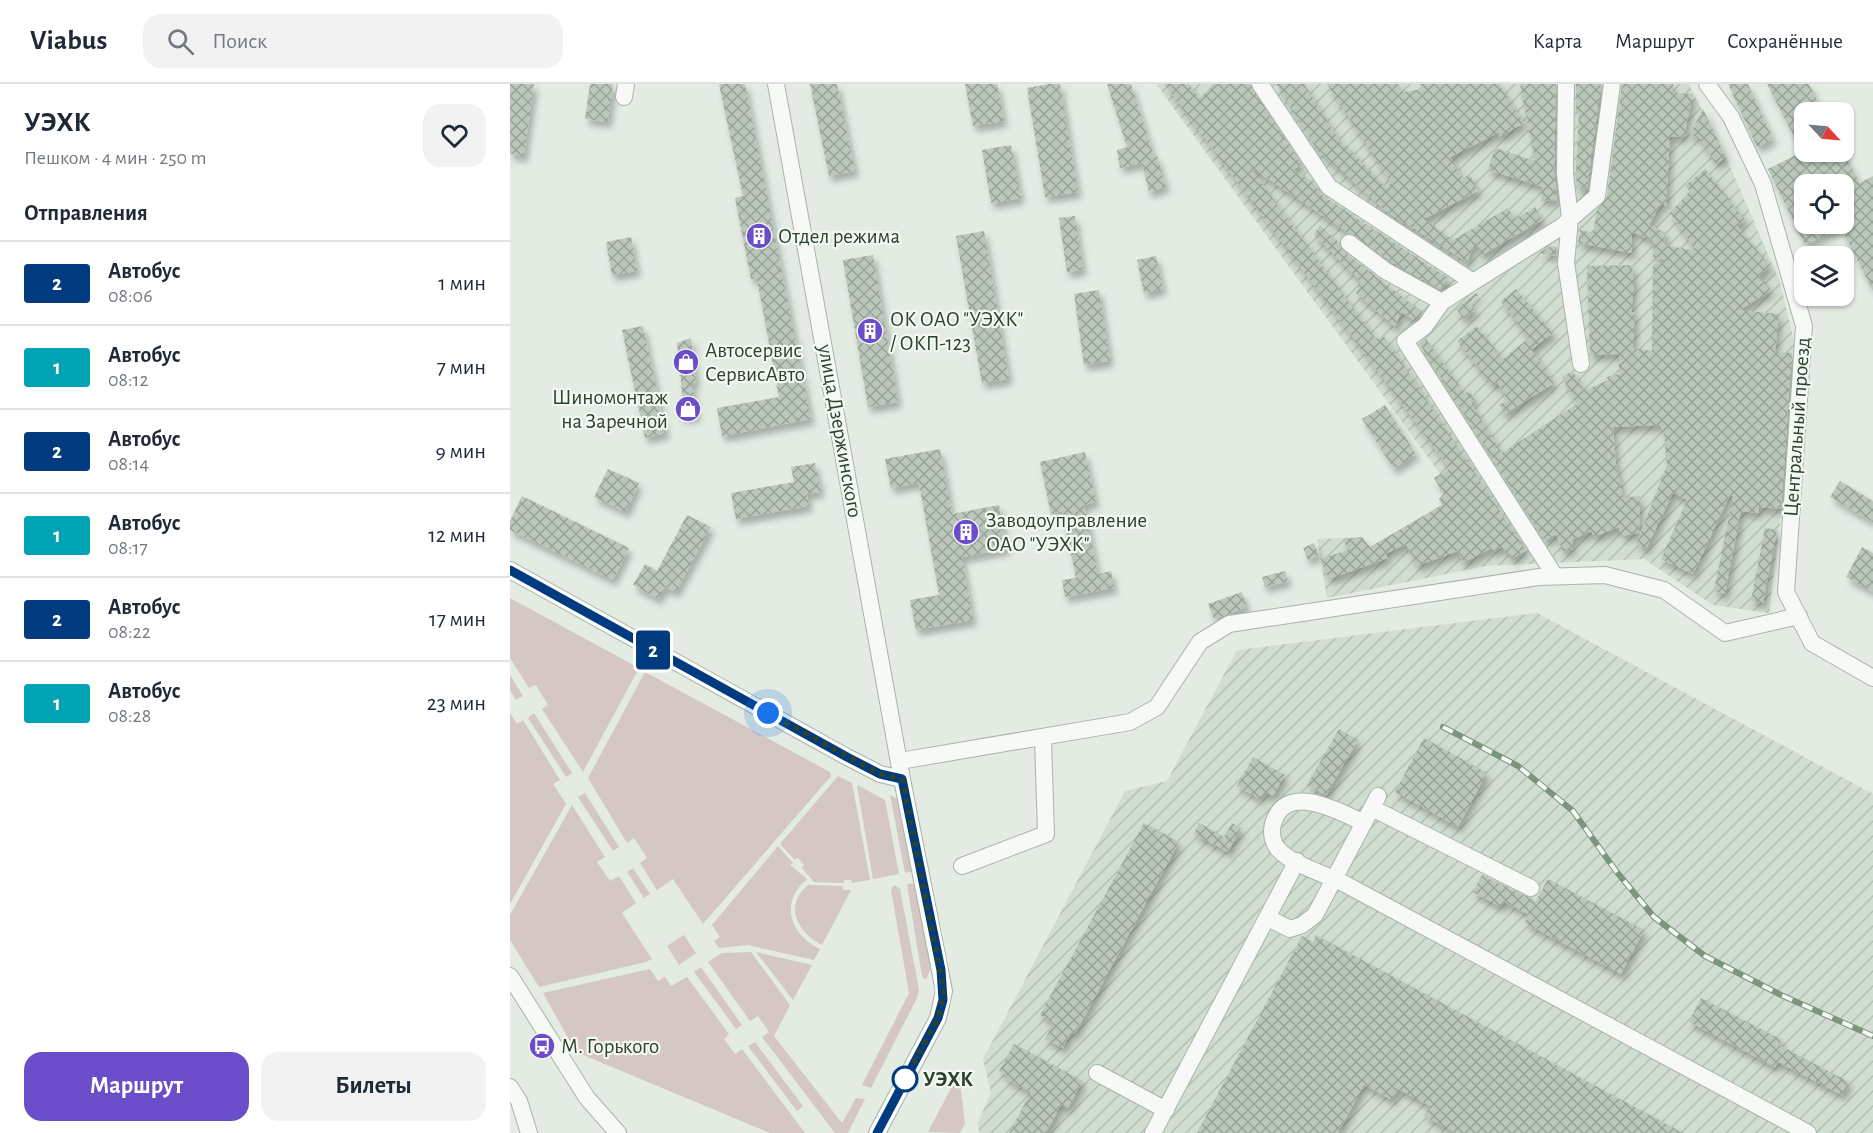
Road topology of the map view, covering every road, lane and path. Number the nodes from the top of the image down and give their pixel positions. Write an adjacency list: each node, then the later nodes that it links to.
1 (776, 84): 16 (street, улица Дзержинского)
2 (1260, 84): 8 (street)
3 (1566, 84): 6 (street)
4 (1612, 84): 6 (street)
5 (1707, 84): 13 (street, Центральный проезд)
6 (1570, 219): 8 (street); 10 (street)
7 (1349, 243): 9 (street)
8 (1473, 282): 9 (street)
9 (1442, 302): 12 (street)
10 (1581, 364)
11 (510, 570): 17 (street)
12 (1555, 576): 13 (street); 15 (street)
13 (1799, 616): 14 (street, Центральный проезд)
14 (1873, 678)
15 (1043, 738): 16 (street); 20 (street)
16 (900, 761): 17 (street, улица Дзержинского)
17 (902, 779): 30 (street, улица Дзержинского)
18 (1371, 809): 19 (street); 21 (street); 22 (street)
19 (1297, 861): 21 (street); 23 (street)
20 (962, 866)
21 (1334, 879): 23 (street); 32 (street)
22 (1531, 888)
23 (1268, 918): 27 (street)
24 (510, 976): 29 (street)
25 (1097, 1073): 27 (street)
26 (510, 1087): 28 (street)
27 (1166, 1110): 31 (street)
28 (529, 1133)
29 (618, 1133)
30 (877, 1133)
31 (1153, 1133)
32 (1808, 1133)

